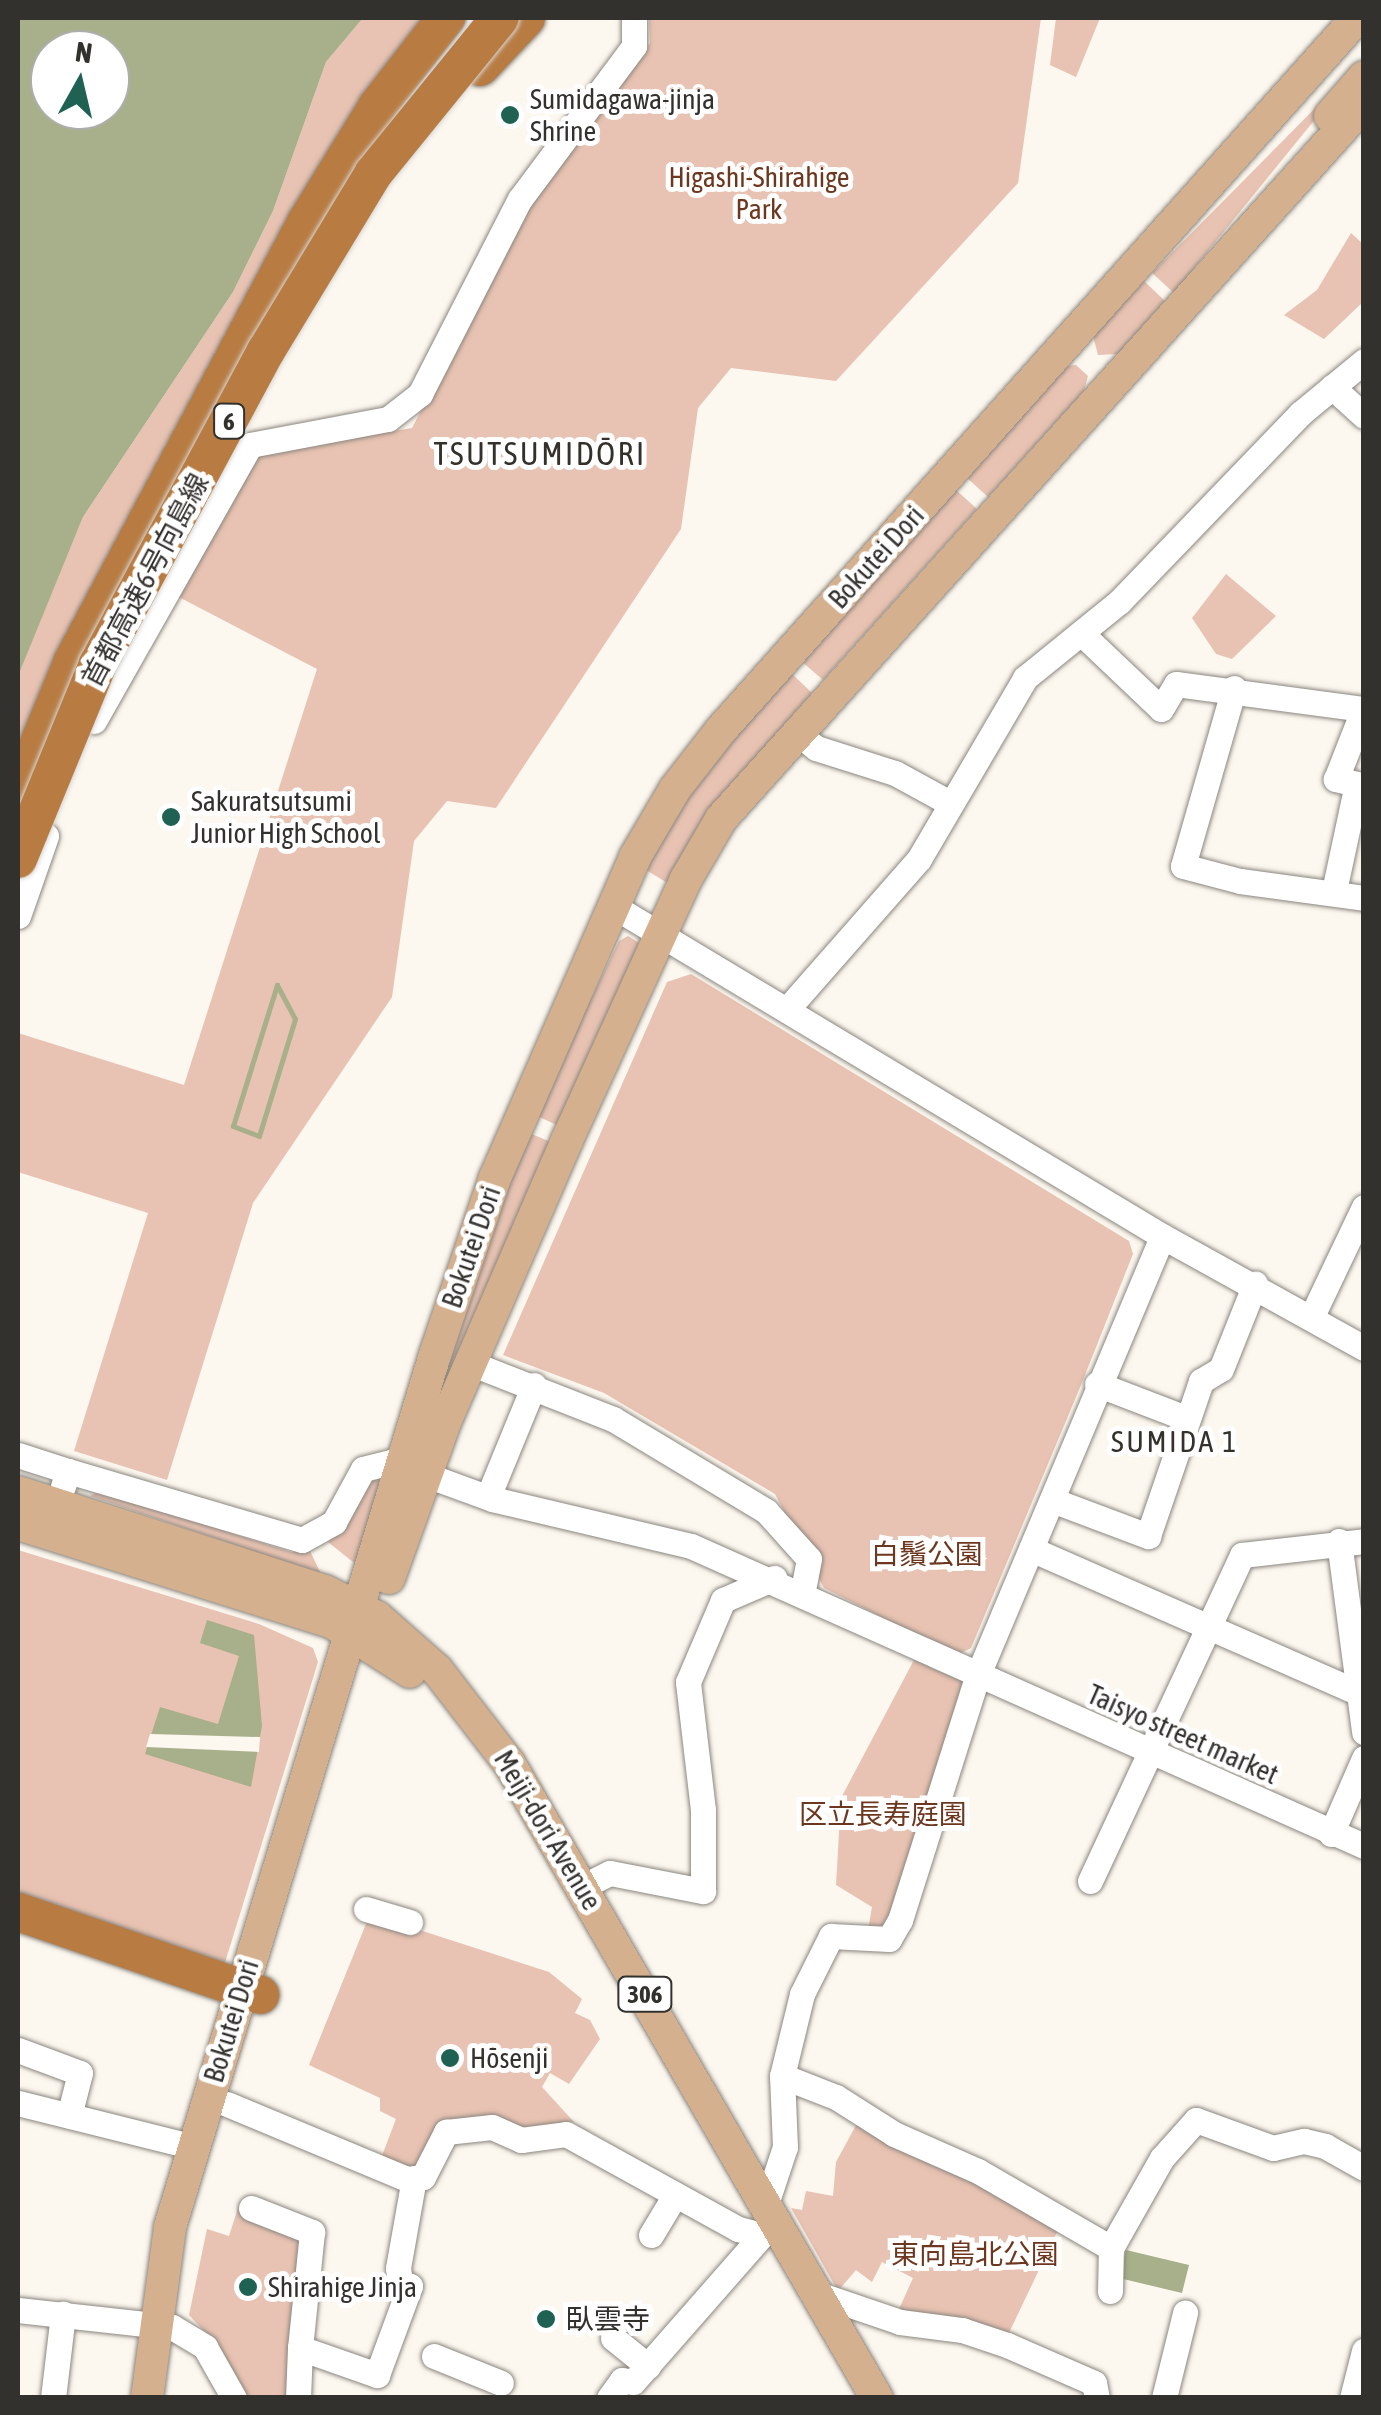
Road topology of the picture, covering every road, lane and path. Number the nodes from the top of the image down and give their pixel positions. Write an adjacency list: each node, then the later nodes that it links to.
1 (446, 18): 12 (highway, 首都高速6号向島線 / 6)
2 (475, 18): 12 (highway)
3 (500, 18): 19 (highway, 首都高速6号向島線 / 6, bridge)
4 (526, 18): 19 (highway, bridge)
5 (634, 18): 18 (street)
6 (1357, 18): 10 (main road, Bokutei Dori)
7 (1364, 43): 10 (main road, Bokutei Dori)
8 (1364, 77): 11 (main road, Bokutei Dori)
9 (1364, 104): 11 (main road, Bokutei Dori)
10 (1136, 269): 13 (main road, Bokutei Dori)
11 (1176, 306): 15 (main road, Bokutei Dori)
12 (244, 338): 24 (highway, 首都高速6号向島線 / 6)
13 (1068, 344): 15 (main road); 29 (main road, Bokutei Dori)
14 (1364, 361): 16 (street)
15 (1110, 379): 23 (main road, Bokutei Dori)
16 (1332, 387): 17 (street); 20 (street)
17 (1364, 416)
18 (240, 456): 19 (street); 19 (street)
19 (202, 500): 26 (highway, 首都高速6号向島線 / 6, bridge); 30 (street)
20 (1081, 634): 21 (street); 25 (street)
21 (1234, 688): 22 (street); 27 (street)
22 (1363, 709): 27 (street)
23 (795, 731): 25 (street); 31 (main road, Bokutei Dori)
24 (18, 794)
25 (950, 803): 32 (street)
26 (18, 859)
27 (1334, 891): 28 (street)
28 (1364, 898)
29 (613, 906): 31 (street); 43 (main road, Bokutei Dori)
30 (18, 916)
31 (662, 932): 32 (street); 38 (main road, Bokutei Dori)
32 (789, 1007): 34 (street)
33 (1364, 1207): 36 (street)
34 (1162, 1236): 35 (street); 39 (street)
35 (1255, 1284): 36 (street); 41 (street)
36 (1311, 1318): 37 (street)
37 (1364, 1348)
38 (470, 1363): 40 (street); 43 (main road, Bokutei Dori)
39 (1097, 1384): 41 (street); 47 (street)
40 (534, 1386): 46 (street); 52 (street)
41 (1188, 1419): 47 (street)
42 (18, 1456): 44 (street)
43 (413, 1469): 44 (street); 46 (street, Taisyo street market); 53 (main road, Bokutei Dori)
44 (63, 1486): 45 (main road, Meiji-dori Avenue / 306); 48 (street); 53 (main road, Meiji-dori Avenue / 306)
45 (18, 1492)
46 (488, 1497): 51 (street, Taisyo street market)
47 (1052, 1500): 50 (street)
48 (33, 1529): 53 (main road, Meiji-dori Avenue / 306)
49 (1351, 1541): 54 (street); 55 (street)
50 (1031, 1549): 54 (street); 56 (street)
51 (774, 1578): 52 (street, Taisyo street market); 64 (street)
52 (803, 1591): 56 (street, Taisyo street market)
53 (364, 1624): 64 (main road, Meiji-dori Avenue / 306); 68 (main road, Bokutei Dori); 79 (main road, Meiji-dori Avenue / 306)
54 (1209, 1628): 57 (street); 59 (street)
55 (1358, 1648): 57 (street)
56 (977, 1677): 59 (street, Taisyo street market); 70 (street)
57 (1361, 1694): 58 (street)
58 (1364, 1732)
59 (1153, 1750): 61 (street, Taisyo street market); 63 (street)
60 (1364, 1758): 61 (street)
61 (1332, 1834): 62 (street, Taisyo street market)
62 (1364, 1846)
63 (1090, 1881)
64 (582, 1888): 79 (main road, Meiji-dori Avenue / 306)
65 (366, 1909): 67 (street)
66 (18, 1912): 68 (highway)
67 (410, 1922)
68 (238, 1987): 72 (main road, Bokutei Dori); 74 (main road, Bokutei Dori)
69 (18, 2050): 73 (street)
70 (782, 2076): 79 (street); 81 (street)
71 (18, 2103): 73 (street)
72 (227, 2104): 76 (street); 87 (main road, Bokutei Dori)
73 (69, 2116): 74 (street)
74 (194, 2147): 87 (main road, Bokutei Dori)
75 (1364, 2168): 81 (street)
76 (414, 2178): 77 (street); 89 (street)
77 (675, 2195): 79 (street); 80 (street)
78 (251, 2208): 89 (street)
79 (764, 2220): 83 (main road, Meiji-dori Avenue / 306); 92 (street); 100 (main road, Meiji-dori Avenue / 306)
80 (651, 2234)
81 (1110, 2248): 82 (street)
82 (1110, 2291)
83 (814, 2293): 101 (main road, Meiji-dori Avenue / 306); 102 (street)
84 (18, 2310): 86 (street)
85 (1185, 2313): 103 (street)
86 (64, 2314): 87 (street); 94 (street)
87 (162, 2325): 95 (main road, Bokutei Dori); 96 (main road, Bokutei Dori); 97 (street)
88 (613, 2338): 92 (street)
89 (300, 2348): 98 (street)
90 (1364, 2351): 104 (street)
91 (434, 2356): 93 (street)
92 (648, 2366): 99 (street)
93 (501, 2383)
94 (53, 2398)
95 (147, 2398)
96 (165, 2398)
97 (234, 2398)
98 (298, 2398)
99 (609, 2398)
100 (858, 2398)
101 (877, 2398)
102 (1098, 2398)
103 (1164, 2398)
104 (1352, 2398)

